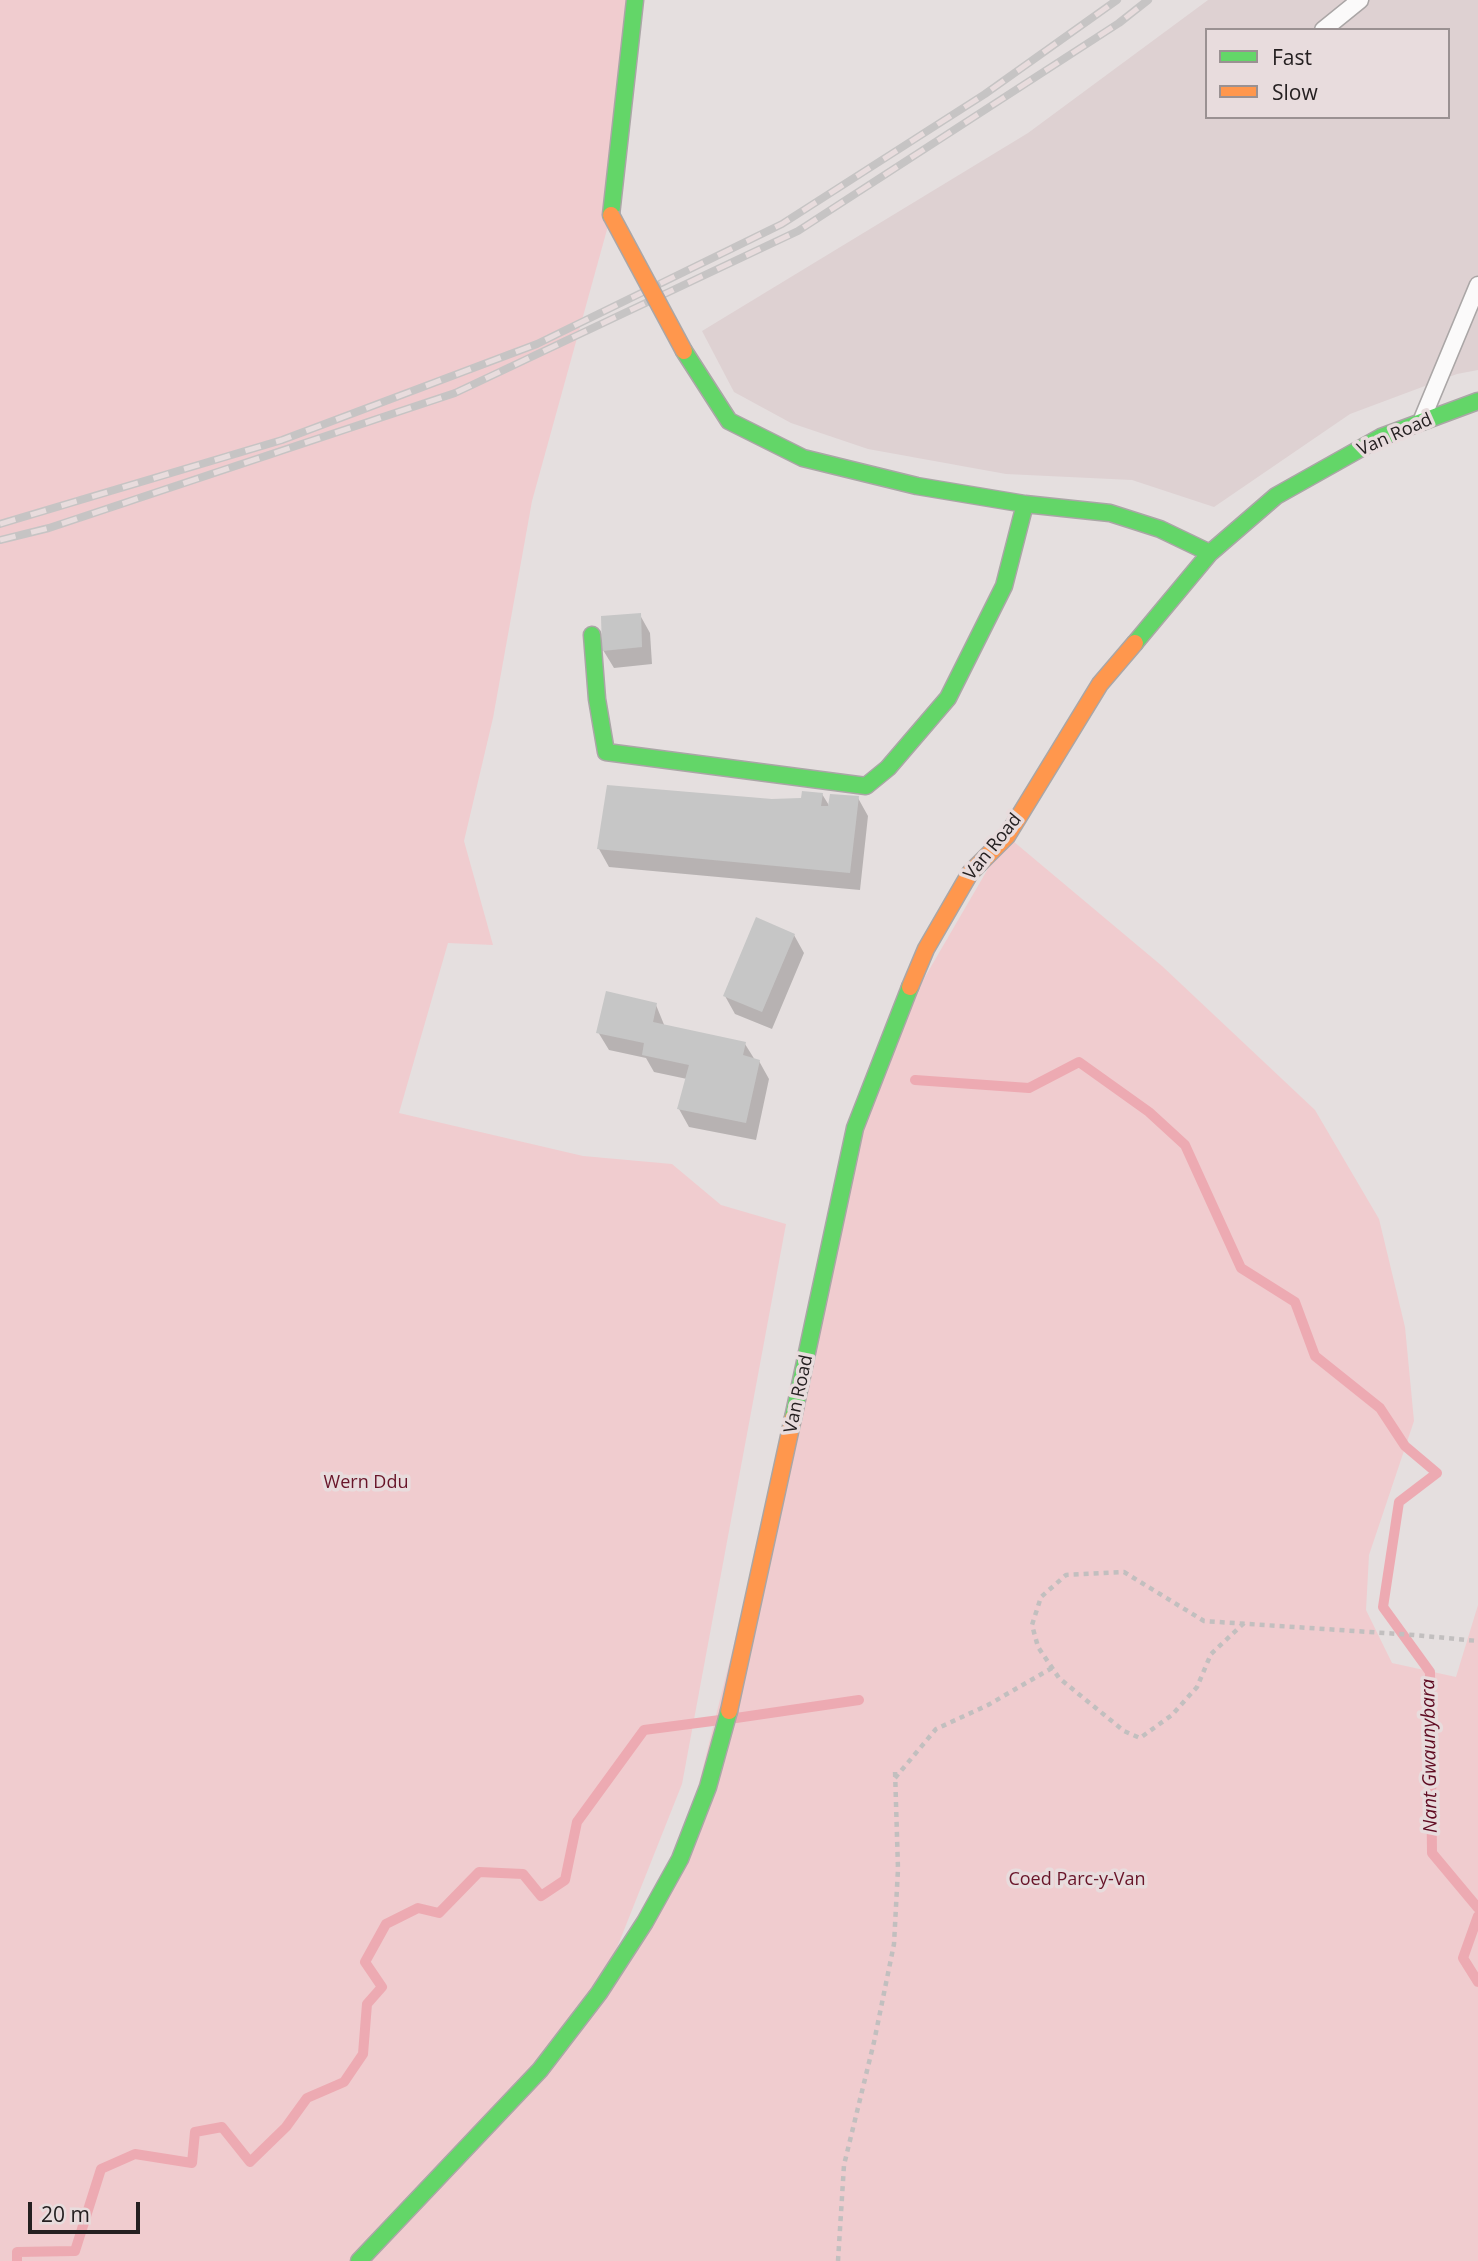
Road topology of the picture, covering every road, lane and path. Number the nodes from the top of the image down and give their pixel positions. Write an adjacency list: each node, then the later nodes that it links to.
1 (635, 0): 7 (street, bridge)
2 (1360, 0): 3 (lane)
3 (1325, 28)
4 (1478, 285): 6 (lane)
5 (1478, 401): 6 (street, Van Road)
6 (1421, 422): 8 (street, Van Road)
7 (1025, 504): 8 (street); 9 (street)
8 (1210, 552): 15 (street, Van Road)
9 (592, 635)
10 (1244, 1623): 11 (path); 12 (path); 12 (path)
11 (1478, 1641)
12 (1052, 1668): 14 (path)
13 (895, 1770): 14 (path)
14 (895, 1778): 16 (path)
15 (359, 2261)
16 (838, 2261)

